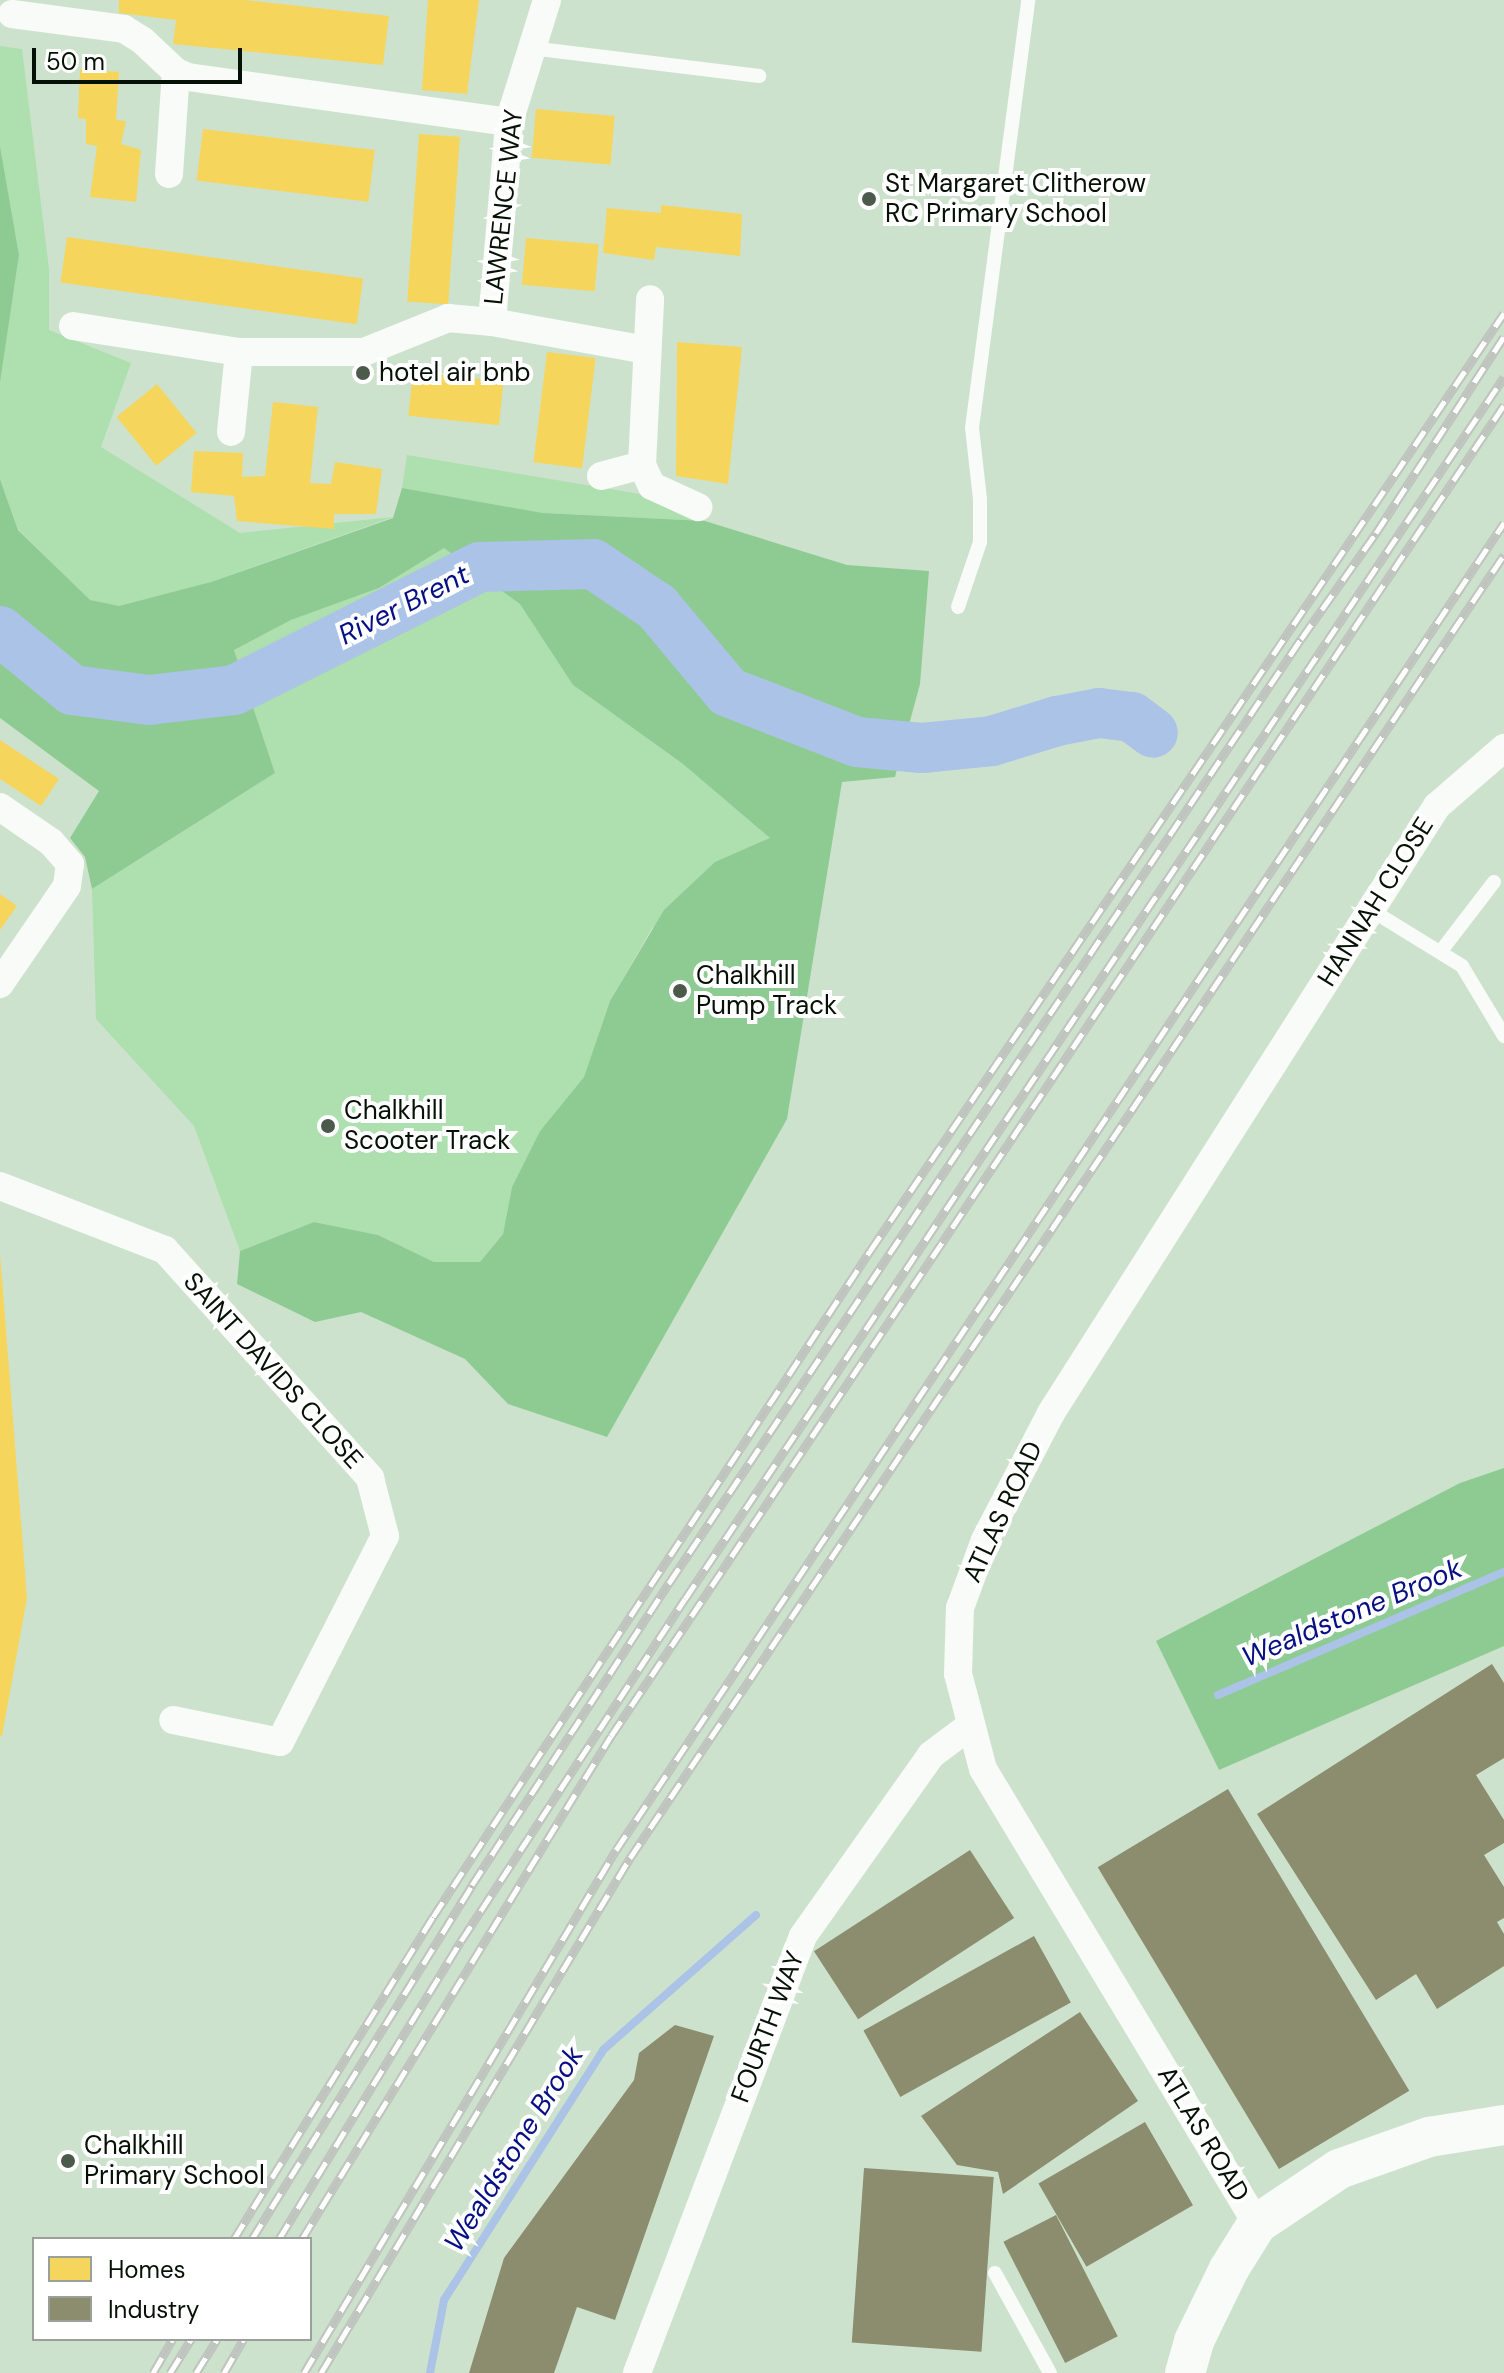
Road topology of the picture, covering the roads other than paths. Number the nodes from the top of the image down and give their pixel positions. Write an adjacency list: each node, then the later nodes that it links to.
1 (547, 0): 4 (street, LAWRENCE WAY)
2 (1028, 0): 18 (lane)
3 (12, 14): 5 (street)
4 (531, 48): 6 (lane); 7 (street, LAWRENCE WAY)
5 (176, 72): 7 (street); 8 (street)
6 (759, 76)
7 (509, 122): 10 (street, LAWRENCE WAY)
8 (169, 174)
9 (650, 299): 12 (street)
10 (492, 322): 12 (street); 13 (street)
11 (73, 326): 13 (street)
12 (646, 350): 15 (street)
13 (239, 352): 14 (street)
14 (231, 432)
15 (642, 465): 16 (street); 17 (street)
16 (601, 476)
17 (698, 507)
18 (958, 607)
19 (1504, 748): 22 (street, HANNAH CLOSE)
20 (0, 807): 24 (street)
21 (1494, 882): 23 (lane)
22 (1371, 910): 23 (lane); 26 (street, HANNAH CLOSE)
23 (1441, 951): 25 (lane)
24 (0, 984)
25 (1504, 1036)
26 (1267, 1074): 29 (street, ATLAS ROAD)
27 (0, 1186): 28 (street, SAINT DAVIDS CLOSE)
28 (173, 1720)
29 (971, 1725): 31 (street, ATLAS ROAD); 33 (street, FOURTH WAY)
30 (1504, 2125): 31 (main road)
31 (1257, 2224): 35 (main road)
32 (995, 2273): 34 (lane)
33 (637, 2373)
34 (1050, 2373)
35 (1185, 2373)

